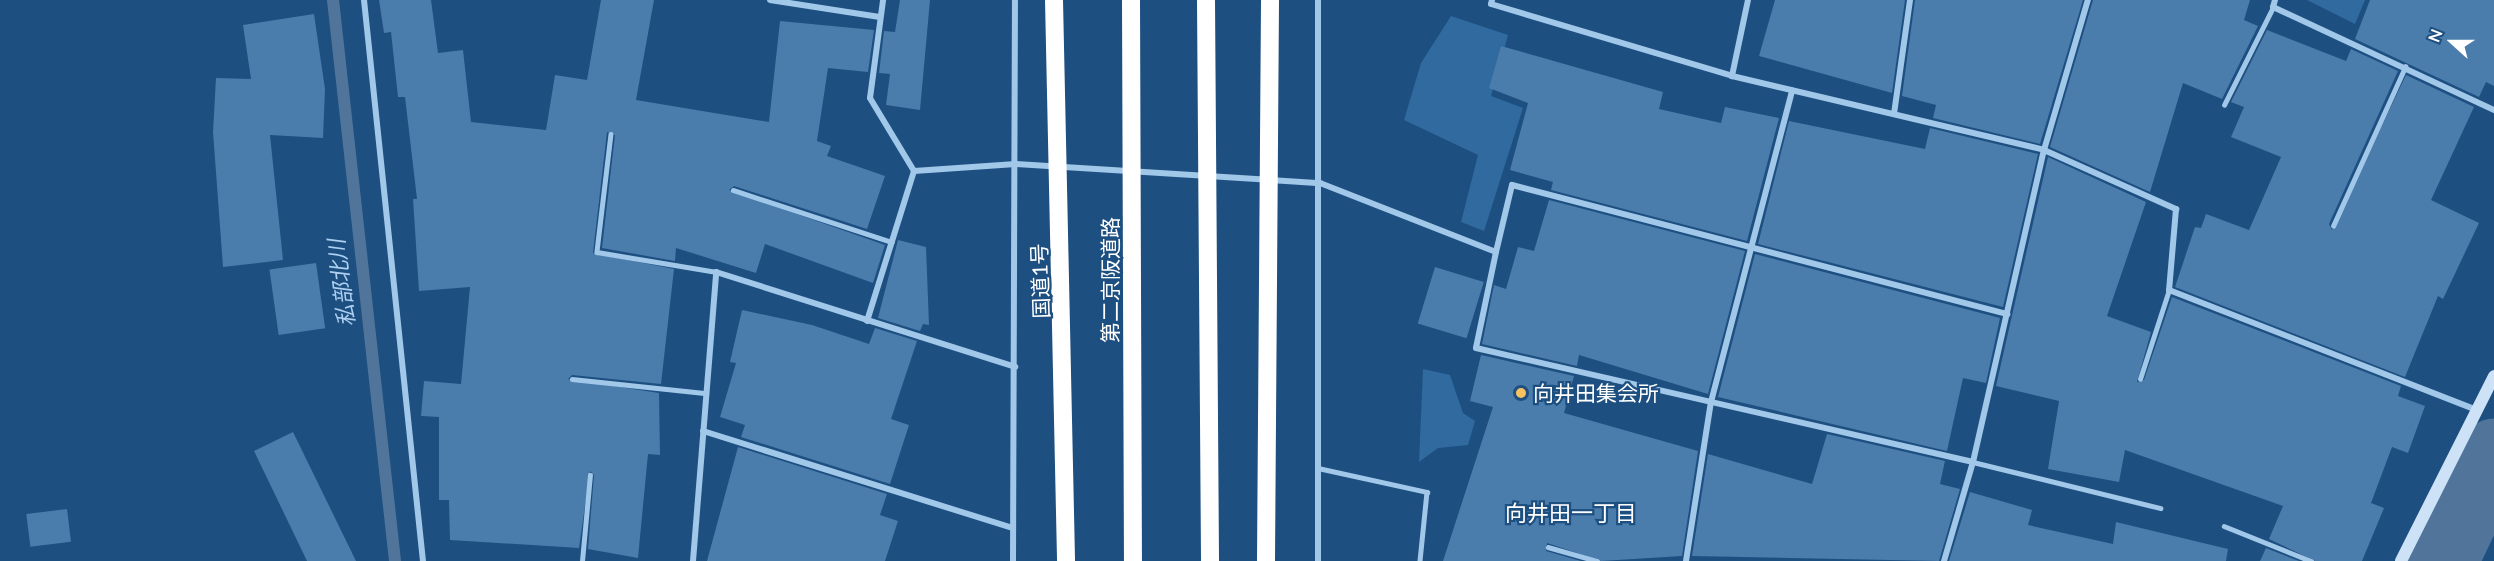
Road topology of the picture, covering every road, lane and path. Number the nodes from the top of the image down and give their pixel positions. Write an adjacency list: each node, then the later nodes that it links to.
1 (364, 0): 52 (street)
2 (770, 0): 16 (street)
3 (883, 0): 16 (street)
4 (1015, 0): 25 (street)
5 (1054, 0): 56 (highway, 国道1号, bridge)
6 (1131, 0): 57 (highway, 第二京阪道路, bridge)
7 (1206, 0): 58 (highway, bridge)
8 (1270, 0): 59 (highway, bridge)
9 (1318, 0): 27 (street)
10 (1492, 0): 18 (street)
11 (1748, 0): 18 (street)
12 (1911, 0): 22 (street)
13 (2088, 0): 24 (street)
14 (2275, 0): 15 (street)
15 (2273, 7): 17 (street); 20 (lane)
16 (880, 17): 26 (street)
17 (2405, 67): 21 (street); 29 (lane)
18 (1732, 76): 19 (street)
19 (1792, 90): 22 (street); 31 (street)
20 (2224, 105)
21 (2494, 110)
22 (1894, 114): 24 (street)
23 (611, 134): 33 (lane)
24 (2044, 150): 34 (street); 35 (street)
25 (1016, 164): 26 (street); 27 (street); 37 (street)
26 (914, 171): 30 (street)
27 (1320, 183): 32 (street); 46 (street)
28 (734, 190): 30 (lane)
29 (2333, 226)
30 (892, 242): 36 (street)
31 (1749, 245): 32 (street); 35 (street); 42 (street)
32 (1496, 252): 42 (street)
33 (716, 272): 36 (street); 41 (street)
34 (2169, 290): 40 (lane); 43 (street)
35 (2007, 314): 45 (street)
36 (867, 321): 37 (street)
37 (1015, 368): 50 (street)
38 (2494, 376): 43 (street)
39 (573, 379): 41 (lane)
40 (2140, 379)
41 (706, 393): 44 (street)
42 (1710, 402): 45 (street); 63 (street)
43 (2476, 410): 66 (street)
44 (703, 431): 50 (street); 54 (street)
45 (1973, 462): 48 (lane); 64 (street)
46 (1318, 468): 60 (street); 61 (lane)
47 (590, 475): 53 (lane)
48 (2160, 508)
49 (2224, 526): 65 (lane)
50 (1013, 528): 55 (street)
51 (1548, 547): 62 (lane)
52 (423, 561)
53 (582, 561)
54 (693, 561)
55 (1013, 561)
56 (1066, 561)
57 (1133, 561)
58 (1210, 561)
59 (1266, 561)
60 (1318, 561)
61 (1420, 561)
62 (1597, 561)
63 (1686, 561)
64 (1944, 561)
65 (2311, 561)
66 (2401, 561)

